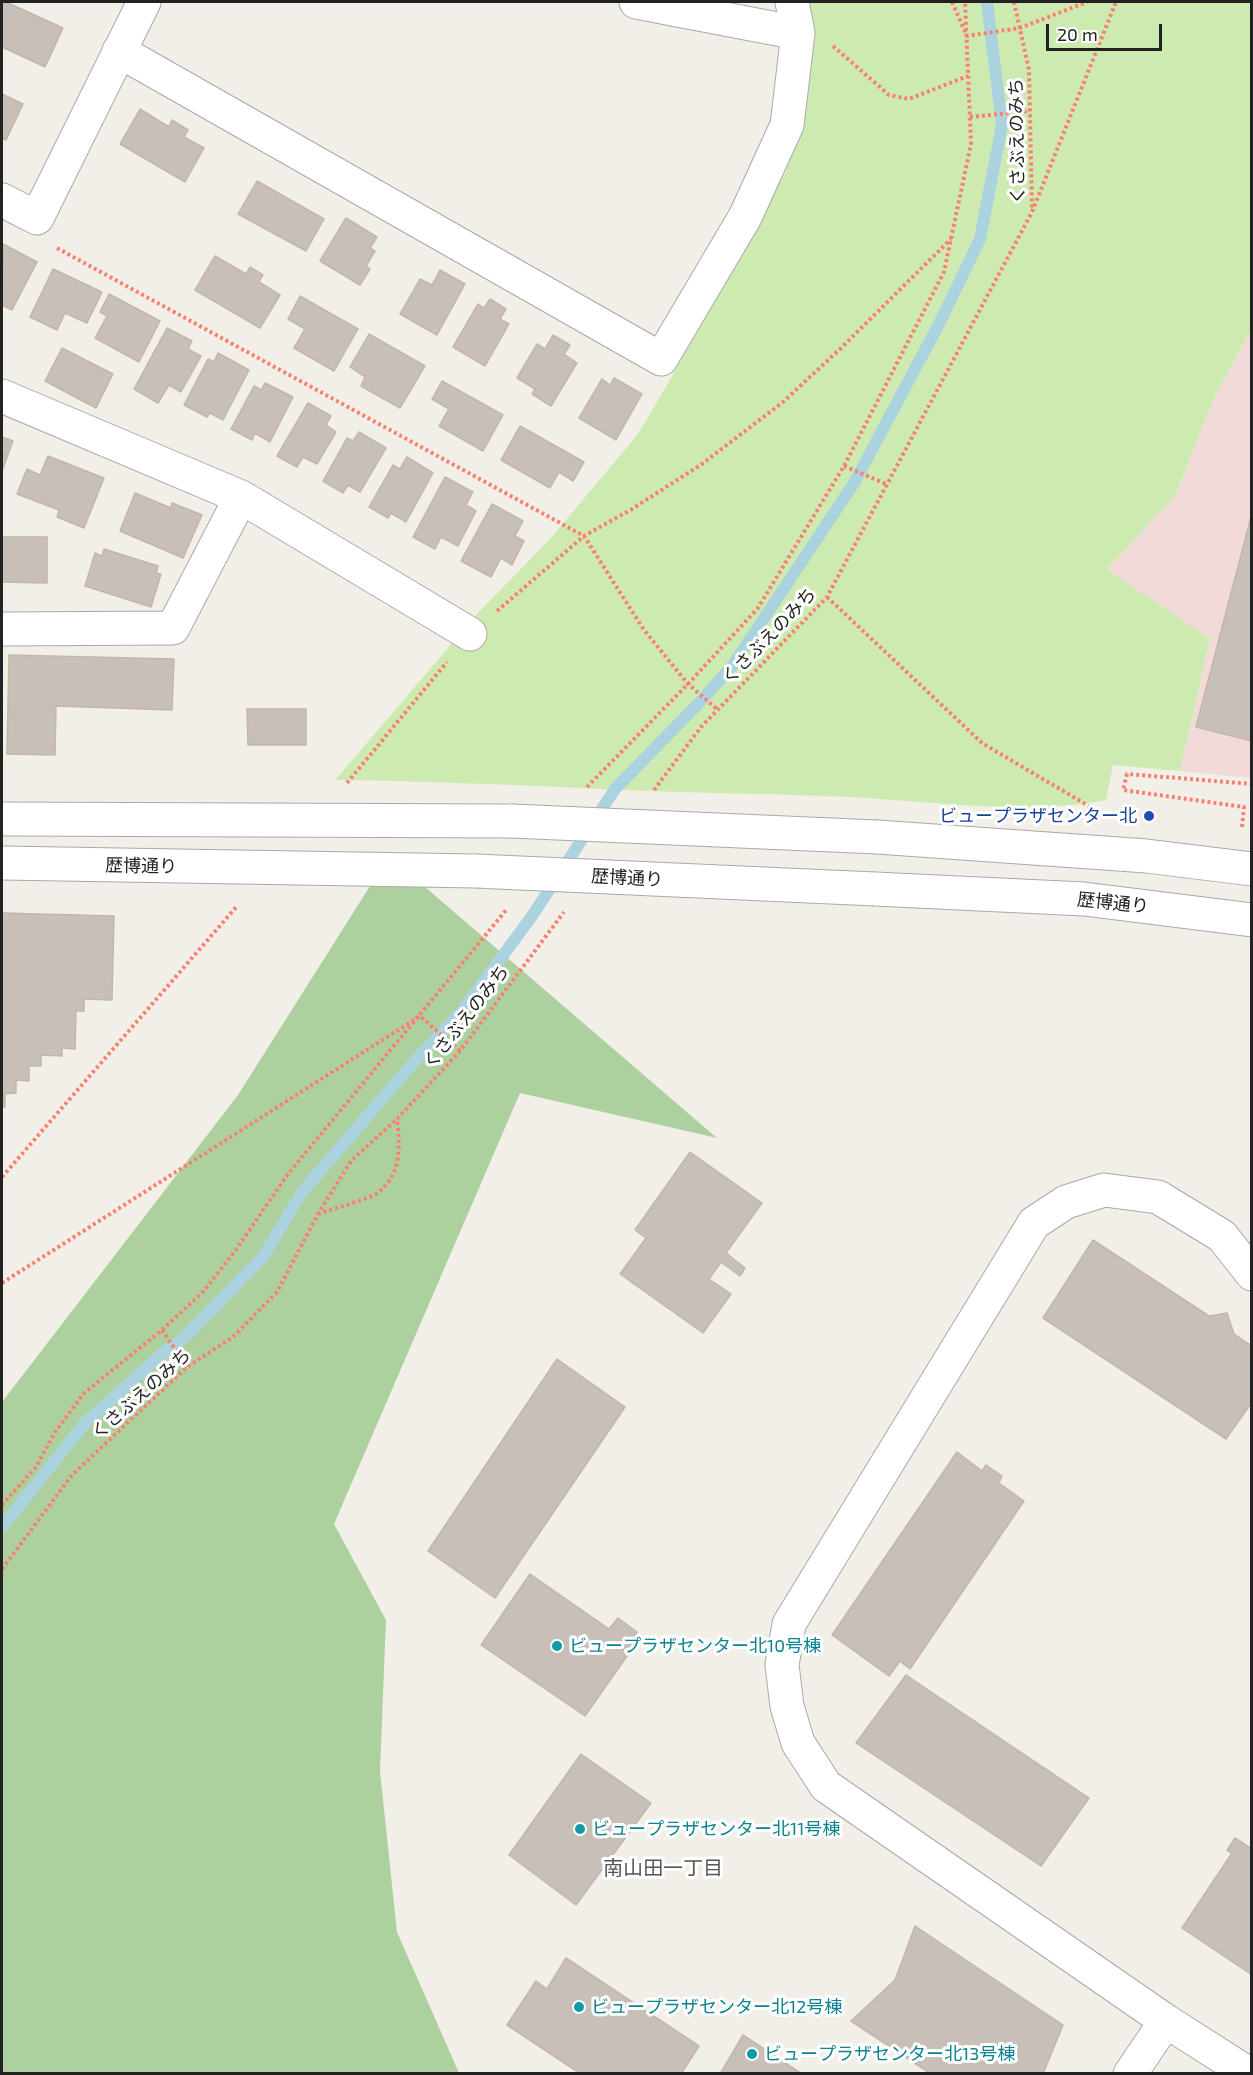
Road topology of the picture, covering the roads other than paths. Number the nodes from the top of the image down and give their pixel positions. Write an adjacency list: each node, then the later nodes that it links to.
1 (144, 2): 4 (street)
2 (636, 2): 3 (street)
3 (795, 17): 4 (street)
4 (119, 51): 5 (street)
5 (2, 200)
6 (2, 396): 7 (street)
7 (241, 497): 8 (street); 9 (street)
8 (2, 629)
9 (470, 634)
10 (2, 819): 12 (street, bridge)
11 (2, 863): 13 (street, 歴博通り, bridge)
12 (1251, 869)
13 (1251, 920)
14 (1251, 1274): 15 (street)
15 (1166, 2020): 16 (street); 17 (street)
16 (1130, 2073)
17 (1249, 2073)

